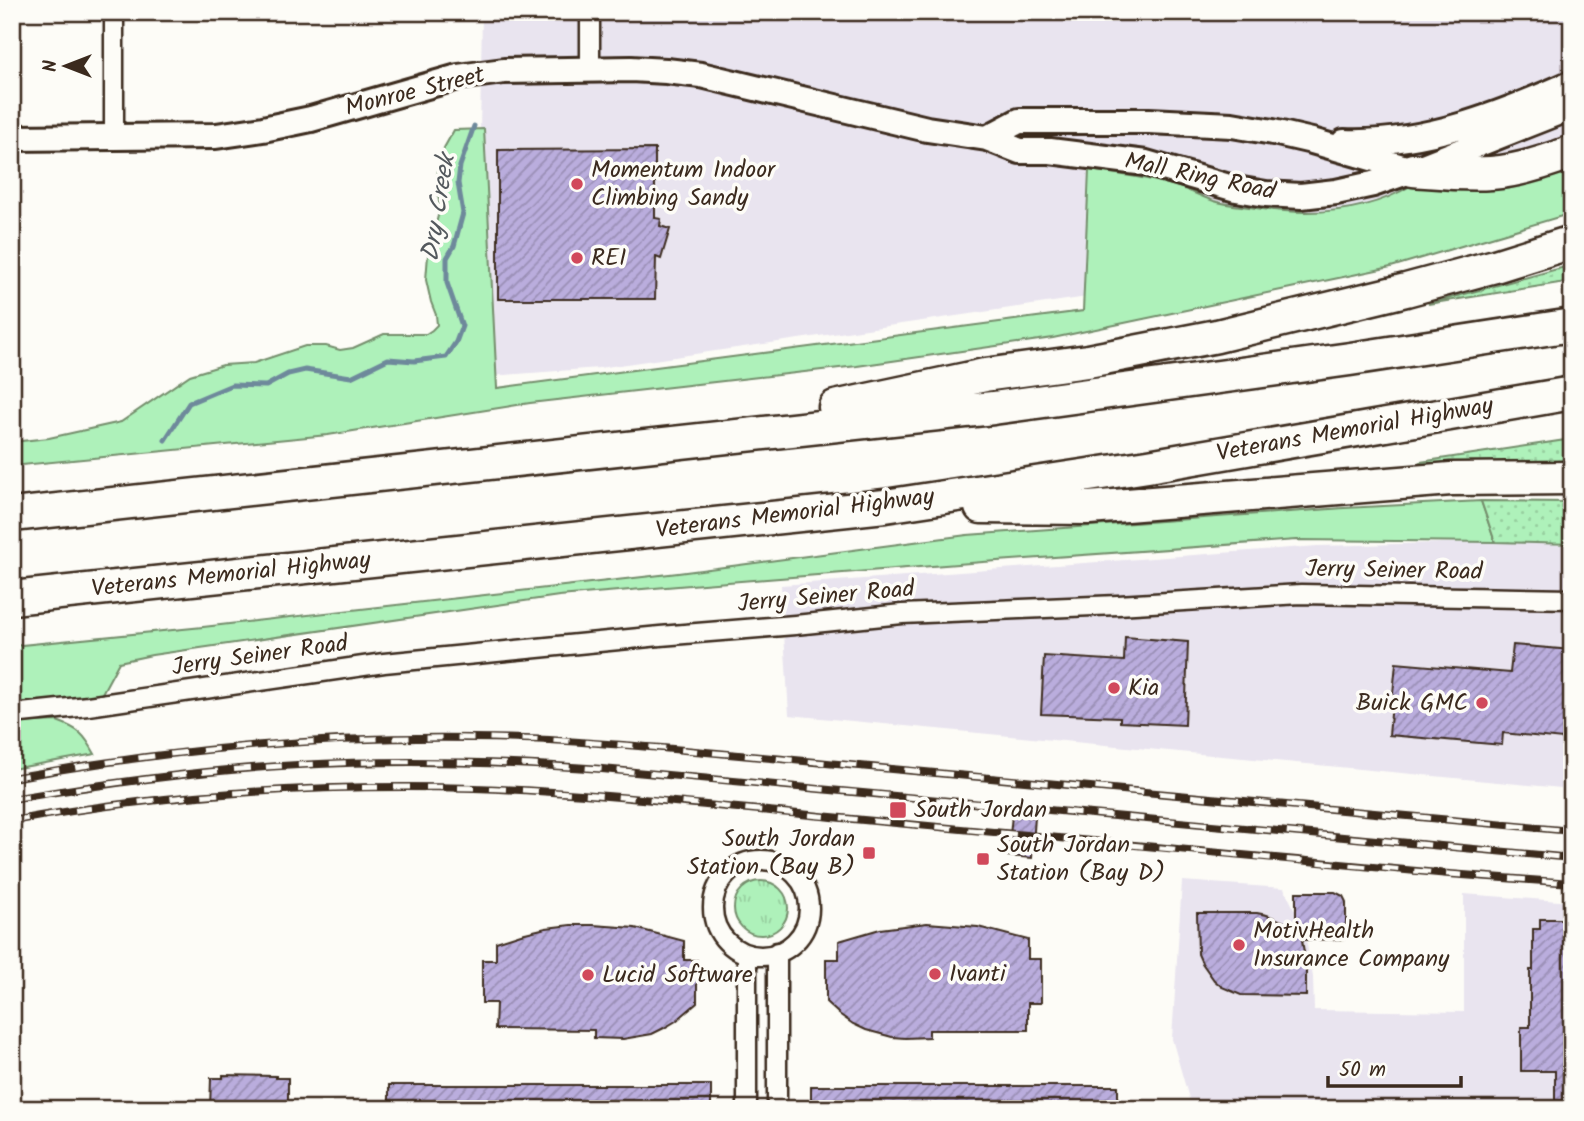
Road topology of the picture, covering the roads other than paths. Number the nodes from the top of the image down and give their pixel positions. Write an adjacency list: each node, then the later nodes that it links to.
1 (114, 12): 8 (street)
2 (590, 12): 3 (street)
3 (590, 69): 6 (street, Monroe Street); 8 (street, Monroe Street)
4 (1572, 83): 10 (street, Mall Ring Road)
5 (1572, 107): 12 (street, Mall Ring Road)
6 (898, 122): 9 (street, Mall Ring Road)
7 (12, 138): 8 (street, Monroe Street)
8 (114, 138)
9 (987, 138): 10 (street, Mall Ring Road); 12 (street, Mall Ring Road)
10 (1312, 141): 12 (street, Mall Ring Road)
11 (1572, 152): 12 (highway)
12 (1413, 170)
13 (1572, 242): 16 (highway)
14 (1572, 325): 16 (highway)
15 (1572, 393): 18 (highway, Veterans Memorial Highway)
16 (666, 444): 19 (highway)
17 (1572, 478): 18 (highway)
18 (885, 506): 20 (highway, Veterans Memorial Highway)
19 (12, 515)
20 (12, 598)
21 (1572, 599): 22 (street, Jerry Seiner Road)
22 (12, 714)
23 (777, 952): 24 (street); 24 (street); 26 (street)
24 (747, 954): 25 (street)
25 (747, 1109)
26 (777, 1109)

